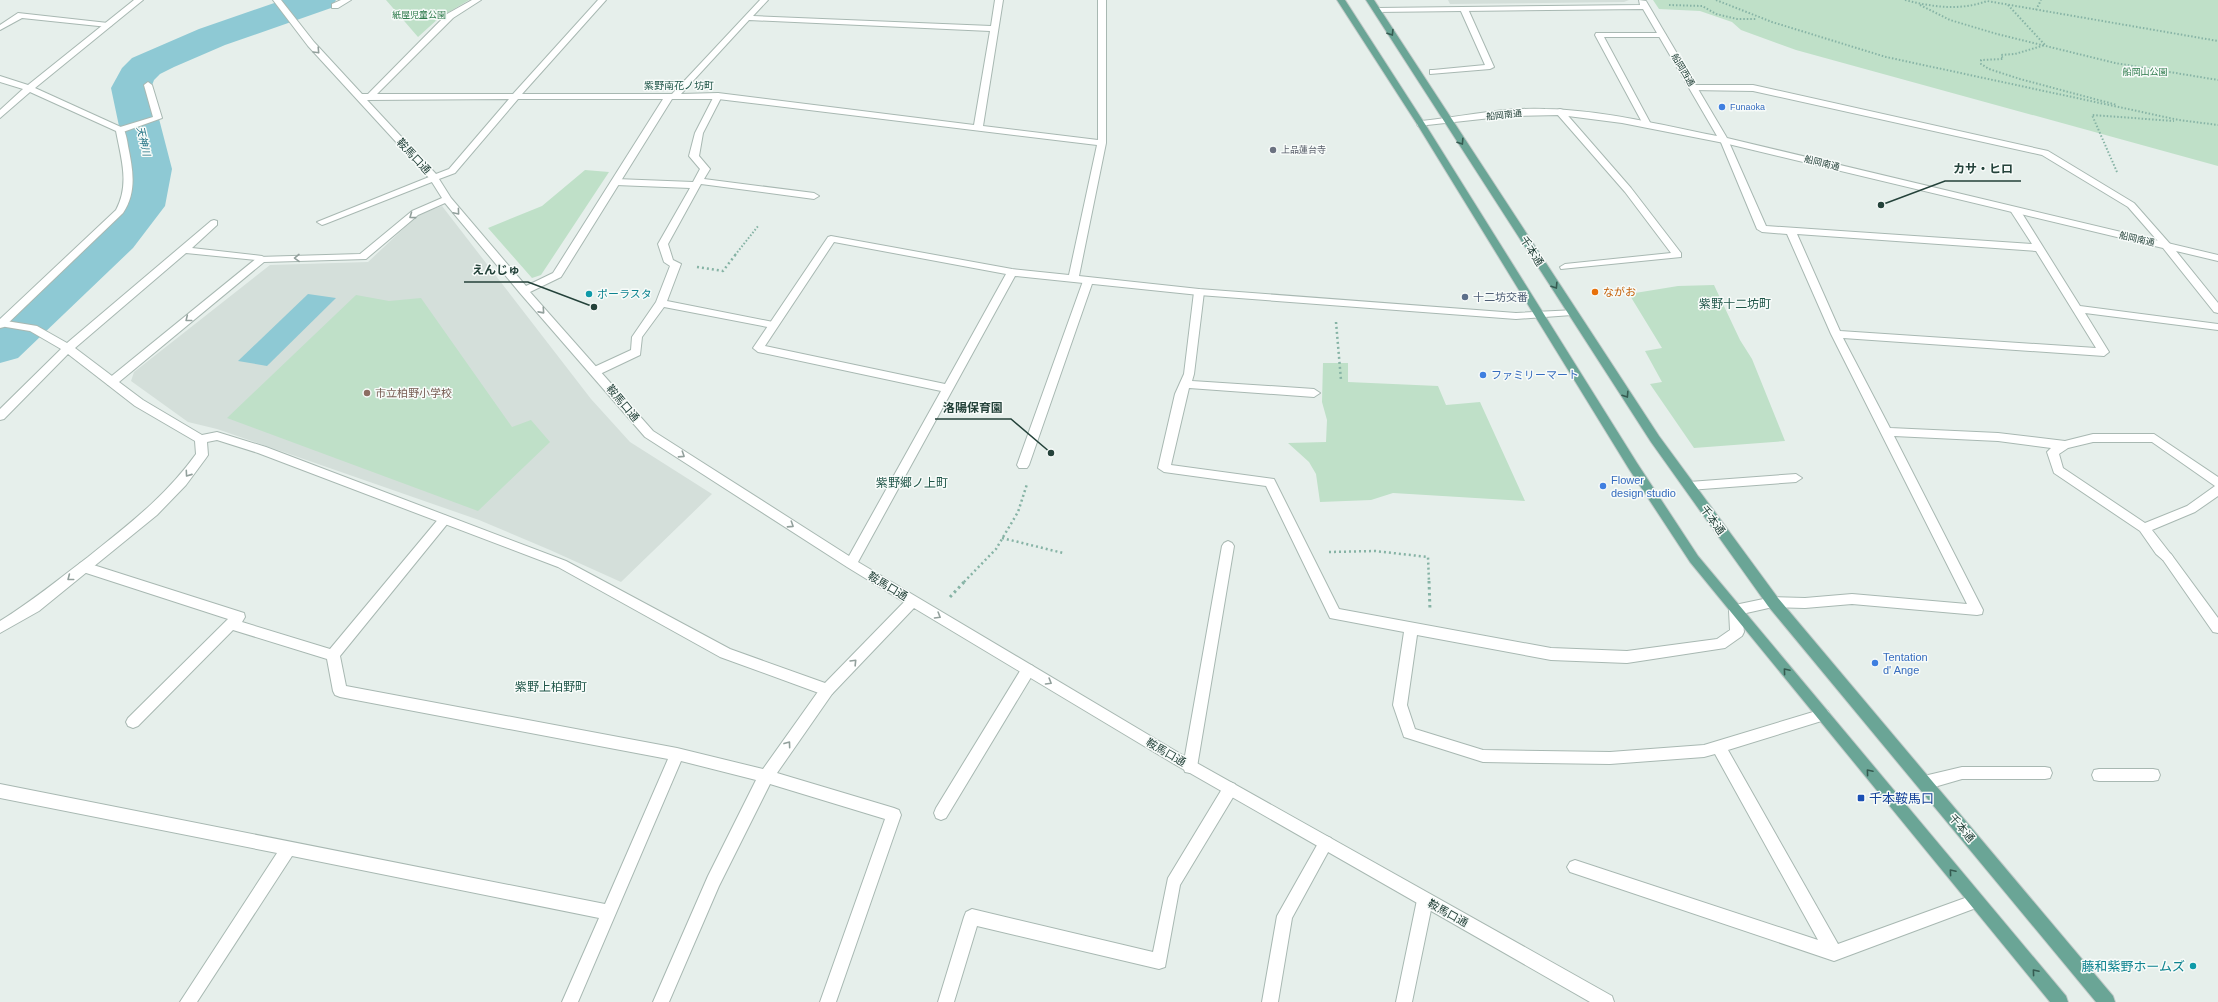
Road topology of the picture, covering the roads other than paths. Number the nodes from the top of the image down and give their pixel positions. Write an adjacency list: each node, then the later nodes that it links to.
1 (139, 0): 15 (street)
2 (278, 0): 27 (street, 鞍馬口通, one-way to 27)
3 (347, 0): 12 (street)
4 (477, 0): 24 (street)
5 (602, 0): 28 (street)
6 (764, 0): 14 (street)
7 (999, 0): 17 (street)
8 (1102, 0): 37 (street)
9 (1342, 0): 32 (main road)
10 (1644, 4): 13 (street); 18 (street, 船岡西通)
11 (1373, 5): 13 (street); 31 (main road, 千本通, one-way to 31)
12 (335, 6)
13 (1464, 9): 19 (street)
14 (749, 18): 17 (street); 25 (street)
15 (108, 25): 16 (street); 22 (street)
16 (0, 28)
17 (994, 28): 34 (street)
18 (1662, 36): 23 (street, 船岡西通); 33 (street)
19 (1433, 72)
20 (0, 79): 22 (street)
21 (148, 85): 35 (street)
22 (29, 88): 30 (street); 35 (street)
23 (1694, 88): 36 (street, 船岡西通); 47 (street)
24 (371, 96): 27 (street); 28 (street)
25 (672, 96): 26 (street); 28 (street); 39 (street)
26 (718, 96): 34 (street); 40 (street)
27 (359, 97): 38 (street, 鞍馬口通)
28 (515, 97): 38 (street)
29 (1560, 112): 31 (street, 船岡南通); 33 (street, 船岡南通); 52 (street)
30 (0, 116)
31 (1448, 121): 32 (street, 船岡南通); 61 (main road, 千本通, one-way to 61)
32 (1421, 124): 62 (main road)
33 (1648, 126): 36 (street, 船岡南通)
34 (978, 128): 37 (street)
35 (120, 130): 63 (street)
36 (1724, 140): 43 (street, 船岡南通); 46 (street, 船岡西通)
37 (1102, 143): 54 (street)
38 (434, 178): 42 (street, 鞍馬口通); 44 (street)
39 (616, 182): 40 (street); 56 (street)
40 (697, 183): 41 (street); 58 (street)
41 (814, 196)
42 (447, 199): 51 (street, one-way to 51); 56 (street, 鞍馬口通, one-way to 56)
43 (2015, 210): 47 (street, 船岡南通); 48 (street)
44 (322, 222)
45 (214, 223): 49 (street)
46 (1791, 231): 48 (street); 66 (street)
47 (2166, 245): 50 (street, 船岡南通); 60 (street)
48 (2039, 248): 59 (street)
49 (184, 250): 51 (street); 67 (street)
50 (2218, 258)
51 (262, 259): 69 (street, one-way to 69)
52 (1565, 267)
53 (1012, 272): 54 (street); 64 (street); 71 (street)
54 (1073, 279): 55 (street)
55 (1088, 281): 57 (street); 77 (street)
56 (524, 291): 68 (street, 鞍馬口通, one-way to 68)
57 (1199, 292): 62 (street); 70 (street)
58 (661, 303): 64 (street); 68 (street)
59 (2077, 309): 65 (street); 66 (street)
60 (2218, 310)
61 (1572, 312): 62 (street); 80 (main road, 千本通, one-way to 80)
62 (1538, 315): 89 (main road)
63 (3, 324): 67 (street)
64 (773, 324): 71 (street)
65 (2218, 327)
66 (1836, 334): 74 (street)
67 (68, 348): 69 (street); 73 (street)
68 (596, 371): 85 (street, 鞍馬口通, one-way to 85)
69 (112, 382): 75 (street)
70 (1185, 384): 72 (street); 92 (street)
71 (947, 388): 85 (street)
72 (1314, 393)
73 (0, 416)
74 (1886, 432): 76 (street); 88 (street)
75 (201, 439): 82 (street); 86 (street, one-way to 86)
76 (2065, 445): 79 (street); 83 (street)
77 (1023, 465)
78 (1796, 478): 80 (street)
79 (2218, 483)
80 (1689, 486): 88 (main road, 千本通)
81 (2218, 490): 83 (street)
82 (444, 520): 94 (street); 96 (street)
83 (2144, 528): 93 (street)
84 (1228, 546): 101 (street)
85 (851, 564): 87 (street, 鞍馬口通)
86 (84, 567): 90 (street); 91 (street, one-way to 91)
87 (913, 601): 95 (street, 鞍馬口通, one-way to 95); 96 (street, one-way to 87)
88 (1773, 602): 89 (street); 106 (main road, 千本通)
89 (1736, 610): 92 (street); 97 (main road, one-way to 89)
90 (231, 624): 94 (street); 98 (street)
91 (0, 628)
92 (1411, 628): 99 (street)
93 (2218, 628)
94 (333, 655): 100 (street)
95 (1028, 670): 101 (street, 鞍馬口通, one-way to 101); 109 (street)
96 (827, 690): 105 (street, one-way to 96)
97 (1823, 715): 99 (street); 114 (main road, one-way to 97)
98 (133, 722)
99 (1719, 747): 116 (street)
100 (677, 754): 105 (street); 115 (street)
101 (1190, 766): 107 (street, 鞍馬口通)
102 (2045, 773): 106 (street)
103 (2099, 775): 104 (street)
104 (2153, 775)
105 (766, 776): 119 (street); 120 (street)
106 (1924, 783): 126 (main road, 千本通)
107 (1230, 788): 110 (street, 鞍馬口通); 121 (street)
108 (0, 791): 111 (street)
109 (941, 813)
110 (1326, 843): 113 (street, 鞍馬口通); 122 (street)
111 (288, 849): 115 (street); 117 (street)
112 (1575, 867): 116 (street)
113 (1425, 900): 123 (street); 124 (street, 鞍馬口通)
114 (1976, 901): 116 (street); 125 (main road, one-way to 114)
115 (608, 912): 118 (street)
116 (1834, 953)
117 (188, 1002)
118 (570, 1002)
119 (661, 1002)
120 (828, 1002)
121 (946, 1002)
122 (1270, 1002)
123 (1404, 1002)
124 (1606, 1002)
125 (2060, 1002)
126 (2107, 1002)

